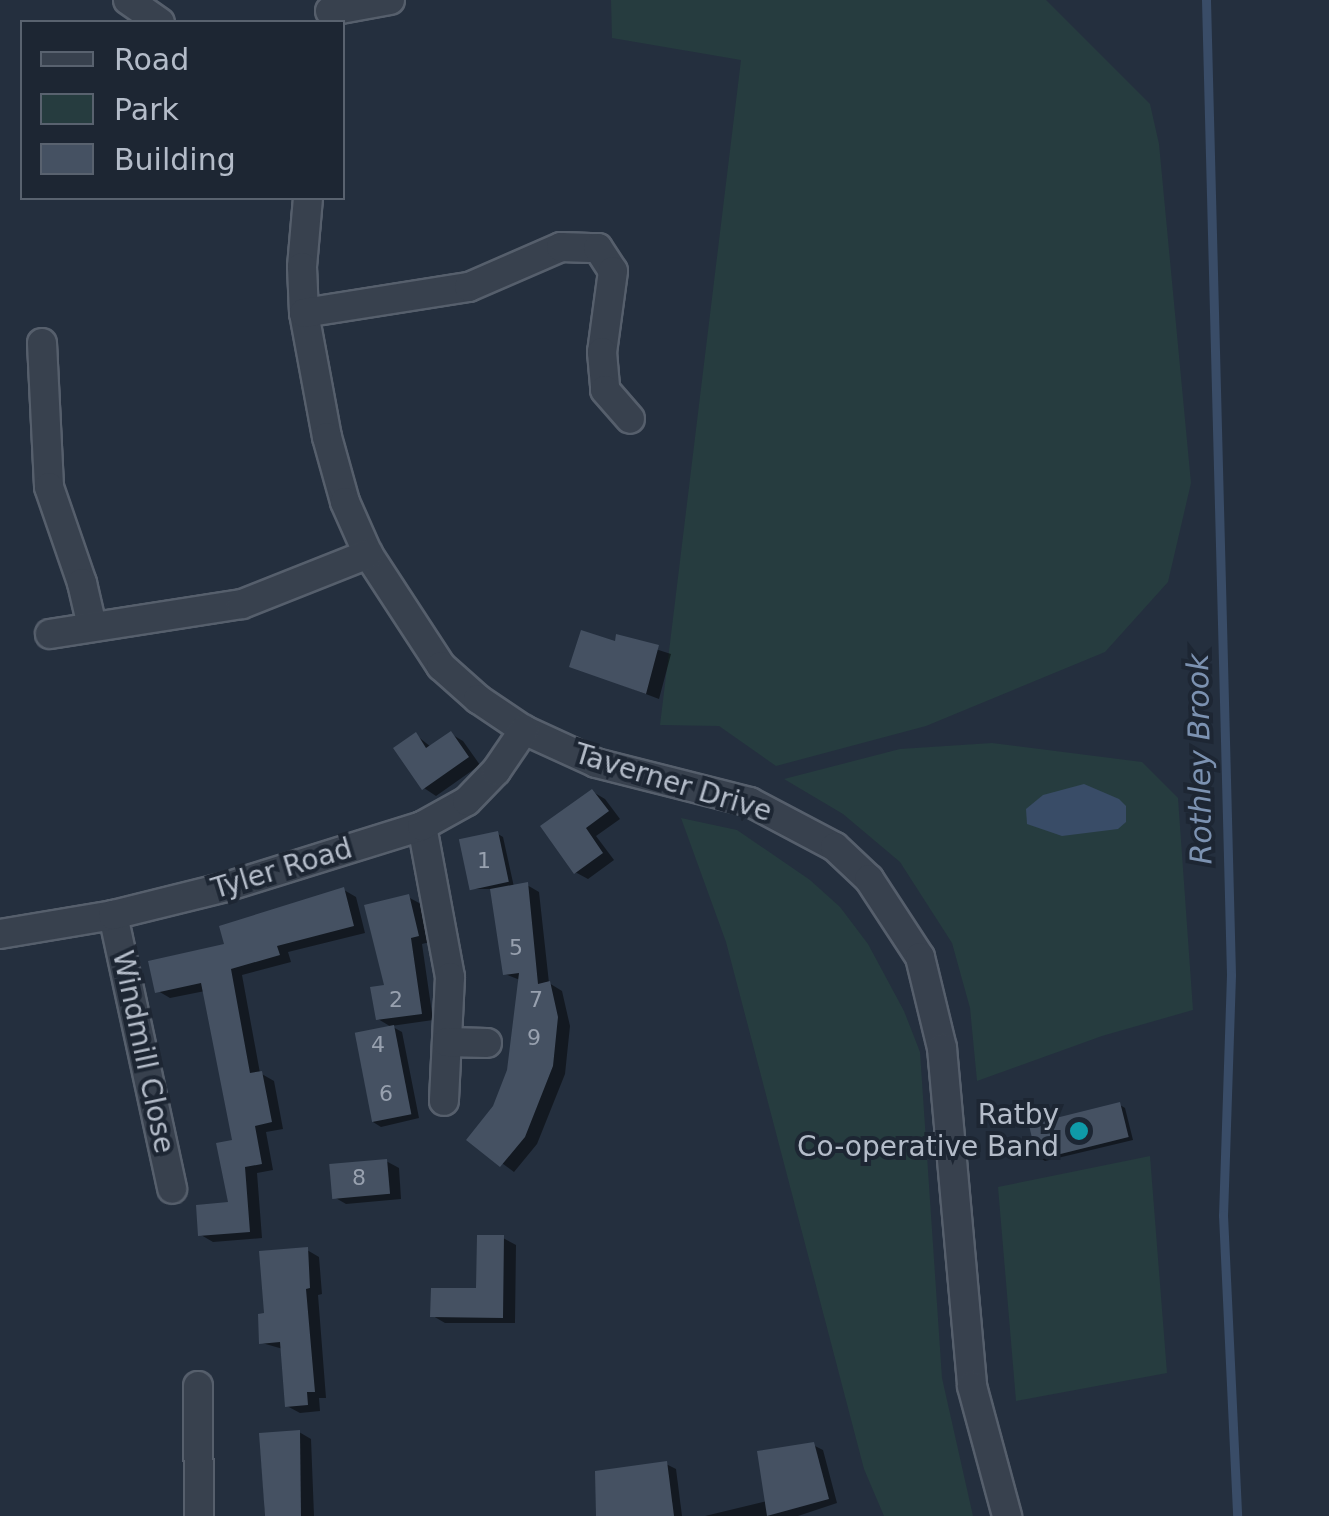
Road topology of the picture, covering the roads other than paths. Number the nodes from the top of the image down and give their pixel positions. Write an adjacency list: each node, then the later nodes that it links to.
1 (128, 0): 4 (street)
2 (390, 0): 3 (street)
3 (329, 11)
4 (157, 20)
5 (308, 200): 6 (street, Taverner Drive)
6 (304, 313): 8 (street); 9 (street, Taverner Drive)
7 (42, 342): 10 (street)
8 (630, 419)
9 (368, 554): 10 (street); 12 (street, Taverner Drive)
10 (92, 626): 11 (street)
11 (50, 634)
12 (524, 730): 13 (street, Tyler Road); 22 (street, Taverner Drive)
13 (422, 826): 14 (street, Tyler Road); 16 (street)
14 (113, 914): 15 (street, Tyler Road); 19 (street, Windmill Close)
15 (0, 934)
16 (447, 1042): 17 (street); 18 (street)
17 (487, 1043)
18 (444, 1101)
19 (172, 1190)
20 (198, 1386): 21 (street)
21 (199, 1516)
22 (1006, 1516)

